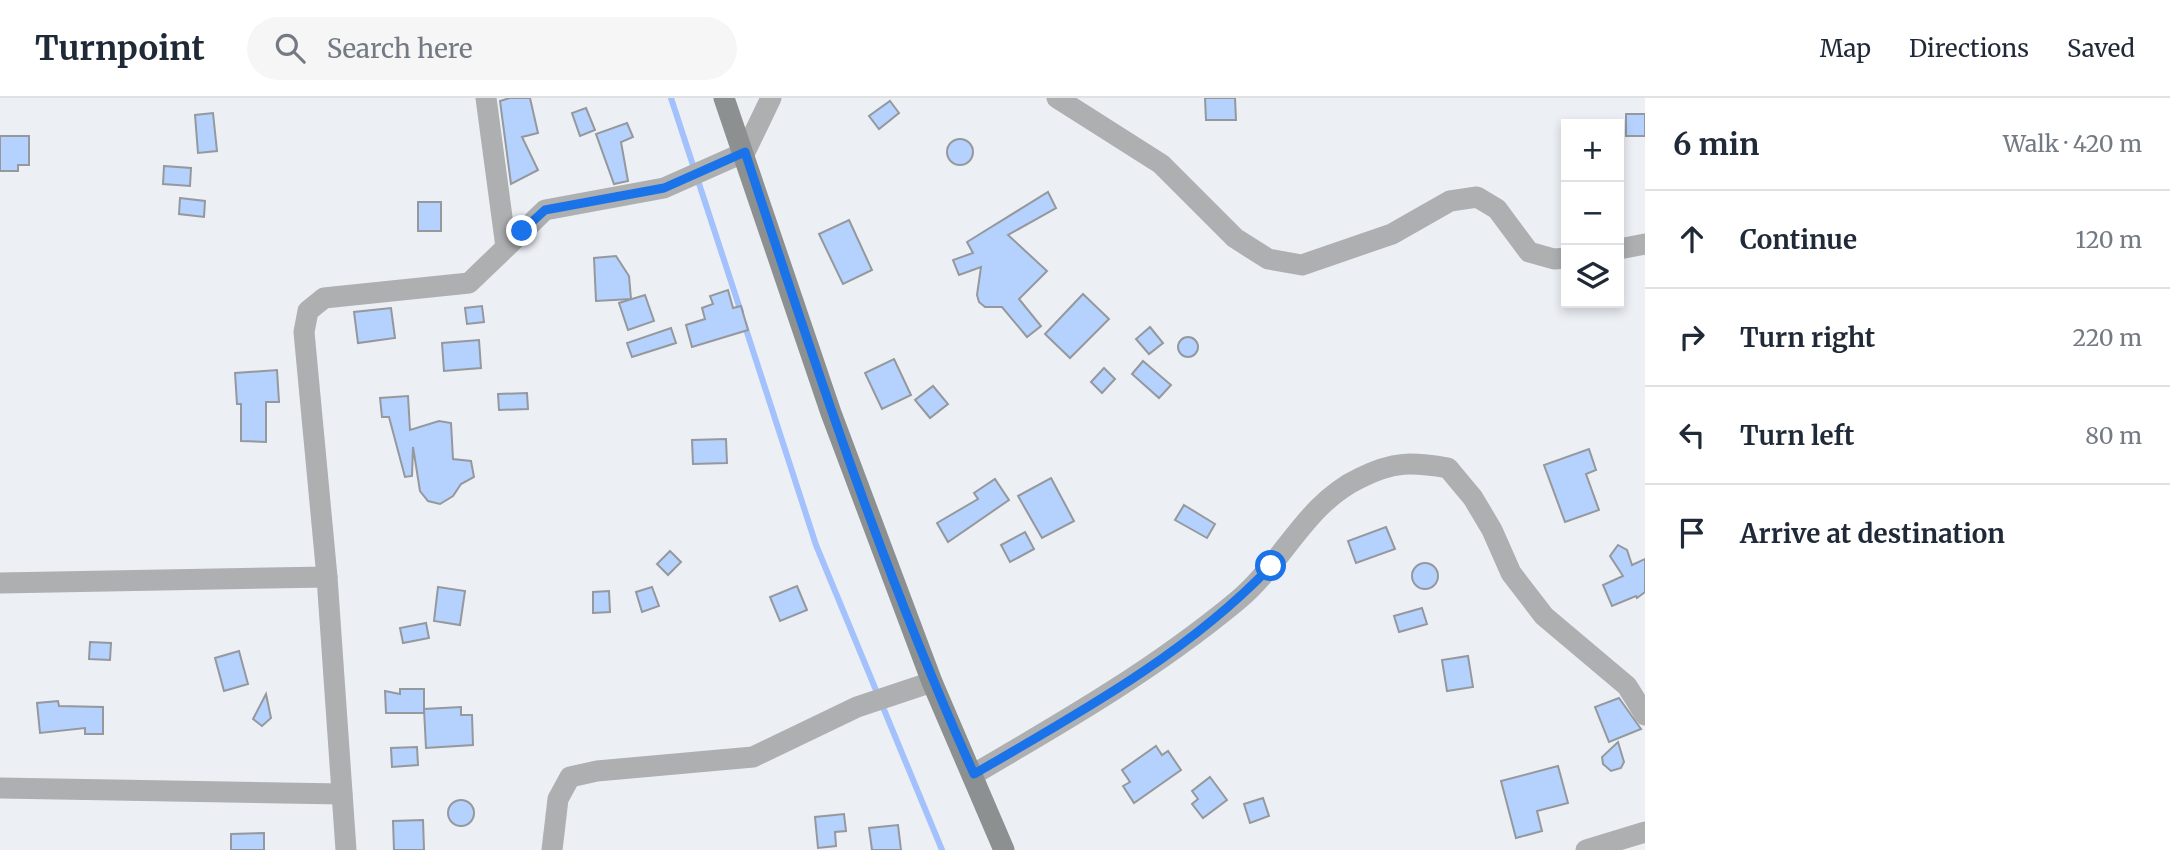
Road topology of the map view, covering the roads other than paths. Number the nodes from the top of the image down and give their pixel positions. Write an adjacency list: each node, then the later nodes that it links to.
1 (486, 98): 7 (street)
2 (724, 98): 5 (street)
3 (771, 98): 5 (street)
4 (1057, 98): 9 (street)
5 (745, 152): 7 (street); 12 (street)
6 (1645, 244): 8 (street)
7 (506, 247): 10 (street)
8 (1624, 248)
9 (1561, 257)
10 (327, 577): 11 (street); 16 (street)
11 (0, 583)
12 (932, 682): 14 (street); 19 (street)
13 (1645, 715): 14 (street)
14 (974, 774): 20 (street)
15 (0, 788): 16 (street)
16 (342, 793): 18 (street)
17 (1645, 832): 21 (street)
18 (346, 850)
19 (552, 850)
20 (1004, 850)
21 (1586, 850)

